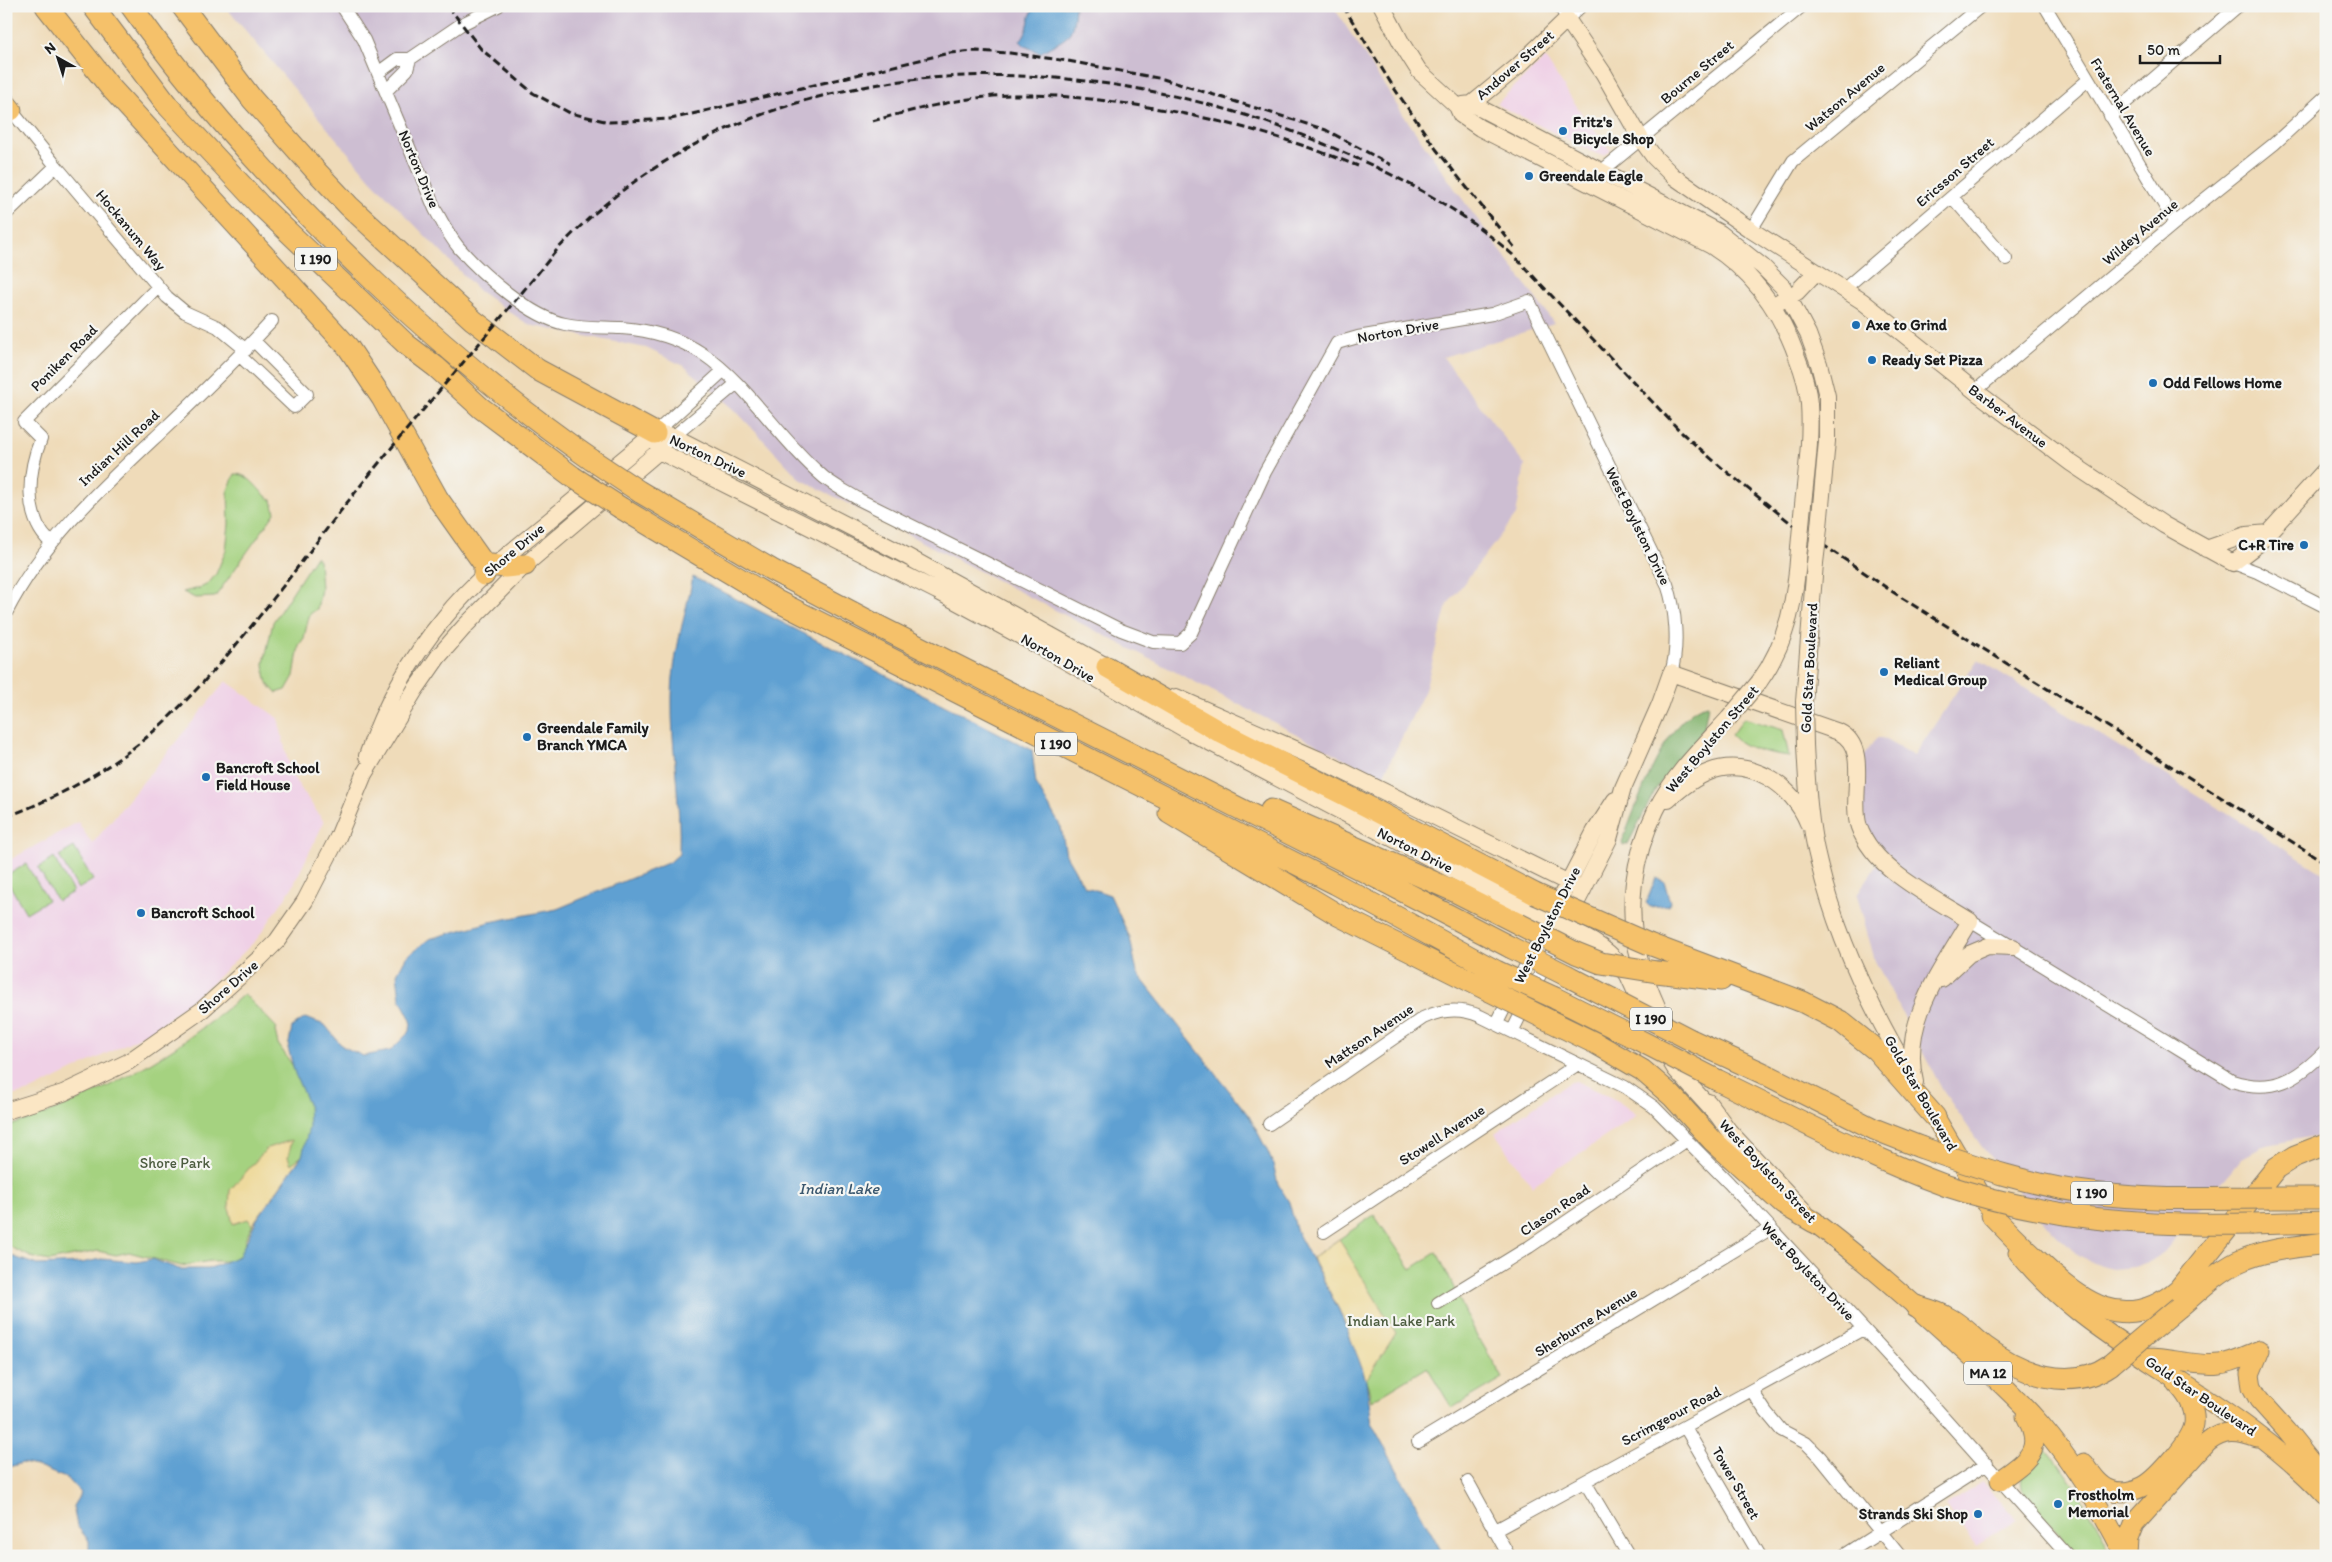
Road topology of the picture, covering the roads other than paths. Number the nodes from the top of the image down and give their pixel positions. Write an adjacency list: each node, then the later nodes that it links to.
1 (46, 6): 54 (highway)
2 (82, 6): 16 (highway)
3 (93, 6): 16 (highway, I 190)
4 (131, 6): 22 (highway, I 190)
5 (149, 6): 22 (highway)
6 (182, 6): 46 (highway)
7 (342, 6): 18 (street, Norton Drive)
8 (498, 6): 17 (street)
9 (1382, 6): 23 (main road, West Boylston Street / MA 12)
10 (1581, 6): 15 (street, Andover Street)
11 (1802, 6): 26 (street, Bourne Street)
12 (1981, 6): 33 (street, Watson Avenue)
13 (2045, 6): 19 (street, Fraternal Avenue)
14 (2238, 6): 25 (street)
15 (1564, 12): 23 (main road, Andover Street); 26 (main road, Barber Avenue)
16 (112, 33): 60 (highway, I 190, bridge)
17 (410, 59): 18 (street); 20 (street)
18 (378, 73): 20 (street, Norton Drive)
19 (2088, 80): 25 (street, Fraternal Avenue); 30 (street, Ericsson Street)
20 (386, 91): 43 (street, Norton Drive)
21 (2325, 97): 32 (street, Wildey Avenue)
22 (205, 104): 59 (highway, I 190, bridge)
23 (1464, 105): 28 (main road, West Boylston Street / MA 12); 29 (main road, West Boylston Street / MA 12)
24 (9, 107): 27 (street, Hockanum Way)
25 (2110, 116): 32 (street, Fraternal Avenue)
26 (1641, 140): 28 (street, Bourne Street); 33 (main road, Barber Avenue)
27 (56, 166): 31 (street); 36 (street, Hockanum Way)
28 (1603, 170): 29 (street, Bourne Street); 38 (main road, West Boylston Street / MA 12)
29 (1594, 185): 40 (main road, West Boylston Street / MA 12)
30 (1952, 197): 34 (street); 37 (street, Ericsson Street)
31 (6, 214)
32 (2175, 223): 45 (street, Wildey Avenue)
33 (1750, 230): 35 (main road, Barber Avenue)
34 (2006, 259)
35 (1816, 272): 37 (main road, Barber Avenue); 38 (main road)
36 (158, 287): 42 (street, Hockanum Way); 50 (street, Poniken Road)
37 (1844, 289): 45 (main road, Barber Avenue)
38 (1789, 296): 40 (main road); 49 (main road, West Boylston Street / MA 12)
39 (1529, 301): 44 (street, Norton Drive); 58 (street, West Boylston Drive)
40 (1774, 305): 62 (main road, West Boylston Street / MA 12, bridge)
41 (272, 321): 42 (street, Indian Hill Road)
42 (247, 349): 42 (street); 50 (street, Indian Hill Road)
43 (723, 370): 44 (street, Norton Drive); 46 (street, Shore Drive)
44 (736, 384): 46 (street, Shore Drive)
45 (1975, 391): 51 (main road, Barber Avenue)
46 (662, 440): 53 (main road, Shore Drive); 54 (main road, Shore Drive); 57 (main road, Norton Drive); 66 (main road, Norton Drive)
47 (2326, 469): 48 (main road)
48 (2269, 533): 51 (main road); 52 (main road)
49 (1818, 538): 63 (main road, Gold Star Boulevard / MA 12, bridge)
50 (50, 542): 56 (street, Indian Hill Road)
51 (2206, 549): 52 (main road, Barber Avenue)
52 (2233, 563): 55 (street, Barber Avenue)
53 (526, 565): 54 (highway); 61 (main road, Shore Drive)
54 (488, 568): 61 (main road, Shore Drive)
55 (2326, 607)
56 (6, 613)
57 (1107, 667): 64 (main road, Norton Drive); 69 (highway, bridge)
58 (1670, 673): 64 (main road, West Boylston Drive); 65 (main road)
59 (1104, 740): 69 (highway, bridge); 81 (highway, I 190, bridge)
60 (1099, 765): 83 (highway, bridge); 84 (highway, I 190, bridge)
61 (364, 774): 75 (main road, Shore Drive)
62 (1656, 810): 63 (main road); 76 (main road, West Boylston Street / MA 12)
63 (1815, 841): 74 (main road, Gold Star Boulevard / MA 12)
64 (1576, 887): 66 (main road, West Boylston Drive)
65 (1970, 921): 67 (street); 68 (main road)
66 (1556, 924): 70 (street, West Boylston Drive); 71 (street, West Boylston Drive); 76 (main road, Norton Drive)
67 (2013, 947): 68 (main road); 72 (street)
68 (1932, 988): 74 (main road)
69 (1803, 1002): 77 (highway)
70 (1497, 1023): 71 (street, West Boylston Drive); 78 (street, Mattson Avenue)
71 (1513, 1030): 73 (street, West Boylston Drive)
72 (2326, 1050)
73 (1578, 1064): 79 (street, West Boylston Drive); 86 (street, Stowell Avenue)
74 (1914, 1082): 77 (main road, Gold Star Boulevard / MA 12)
75 (6, 1111)
76 (1713, 1111): 83 (main road, West Boylston Street / MA 12)
77 (1935, 1117): 82 (main road, Gold Star Boulevard / MA 12)
78 (1269, 1124)
79 (1687, 1140): 85 (street, West Boylston Drive); 88 (street, Clason Road)
80 (2326, 1144): 82 (highway)
81 (2326, 1198)
82 (1992, 1215): 91 (main road, Gold Star Boulevard / MA 12)
83 (1814, 1222): 89 (main road, West Boylston Street / MA 12)
84 (2326, 1222)
85 (1770, 1229): 90 (street, West Boylston Drive); 97 (street, Sherburne Avenue)
86 (1324, 1232)
87 (2326, 1243): 89 (highway, bridge)
88 (1438, 1303)
89 (1916, 1306): 94 (main road, West Boylston Street / MA 12)
90 (1863, 1329): 93 (street, Scrimgeour Road); 99 (street, West Boylston Drive)
91 (2144, 1358): 92 (main road, Gold Star Boulevard / MA 12); 101 (main road)
92 (2167, 1373): 96 (main road); 98 (main road, Gold Star Boulevard / MA 12)
93 (1752, 1391): 95 (street, Scrimgeour Road); 106 (street)
94 (2014, 1396): 96 (main road, West Boylston Street / MA 12); 100 (main road)
95 (1684, 1427): 103 (street, Scrimgeour Road); 109 (street, Tower Street)
96 (2050, 1436): 113 (main road, West Boylston Street / MA 12)
97 (1418, 1442)
98 (2268, 1442): 104 (main road, Gold Star Boulevard / MA 12); 113 (main road)
99 (1987, 1464): 100 (street, West Boylston Drive); 106 (street)
100 (2000, 1480): 112 (street, West Boylston Drive)
101 (2326, 1480)
102 (1468, 1482): 105 (street)
103 (1585, 1482): 105 (street, Scrimgeour Road); 108 (street)
104 (2326, 1496)
105 (1494, 1531): 107 (street)
106 (1882, 1531): 110 (street); 111 (street)
107 (1509, 1556)
108 (1629, 1556)
109 (1760, 1556)
110 (1843, 1556)
111 (1900, 1556)
112 (2068, 1556)
113 (2126, 1556)

